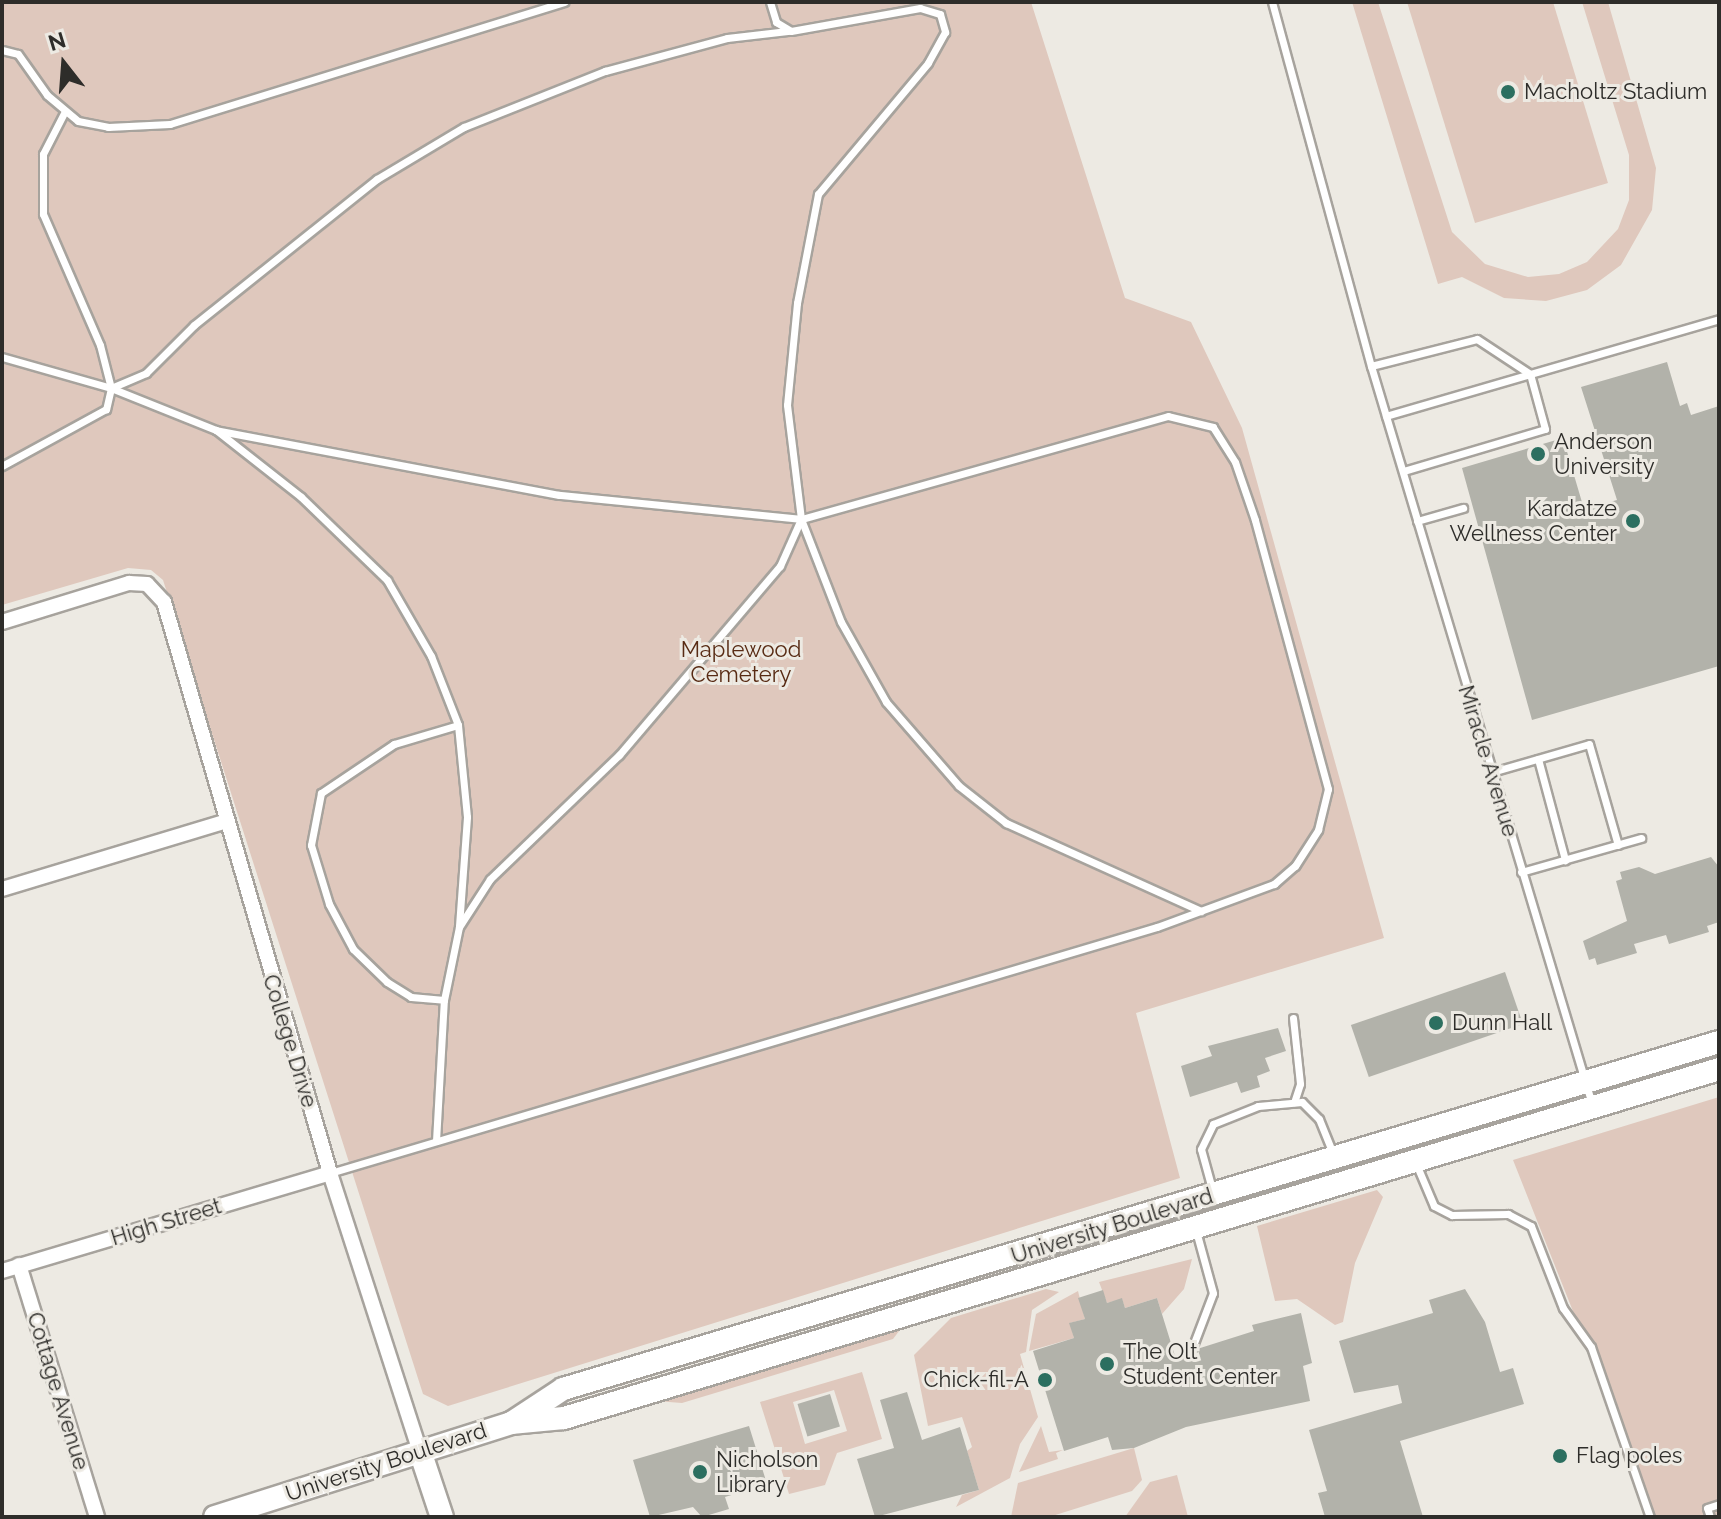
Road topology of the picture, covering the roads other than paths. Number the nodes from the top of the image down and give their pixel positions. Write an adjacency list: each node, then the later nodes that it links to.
1 (565, 2): 6 (lane)
2 (770, 2): 4 (lane)
3 (1272, 2): 9 (lane, Miracle Avenue)
4 (791, 31): 11 (lane); 17 (lane)
5 (2, 50): 6 (lane)
6 (64, 113): 11 (lane)
7 (1719, 319): 10 (lane)
8 (2, 357): 11 (lane)
9 (1371, 366): 10 (lane); 12 (lane, Miracle Avenue)
10 (1530, 374): 12 (lane); 15 (lane)
11 (111, 388): 13 (lane); 14 (lane)
12 (1386, 416): 15 (lane, Miracle Avenue)
13 (216, 430): 17 (lane); 20 (lane)
14 (2, 466)
15 (1403, 471): 18 (lane, Miracle Avenue)
16 (1463, 508): 18 (lane)
17 (801, 519): 29 (lane); 29 (lane); 30 (lane)
18 (1417, 521): 22 (lane, Miracle Avenue)
19 (2, 622): 23 (street, College Drive)
20 (458, 725): 30 (lane); 31 (lane)
21 (1538, 759): 22 (lane); 25 (lane); 26 (lane)
22 (1492, 772): 27 (lane, Miracle Avenue)
23 (224, 822): 28 (street); 41 (street, College Drive)
24 (1641, 838): 25 (lane)
25 (1618, 845): 26 (lane)
26 (1565, 860): 27 (lane)
27 (1521, 872): 35 (lane, Miracle Avenue)
28 (2, 889)
29 (1201, 911): 38 (lane)
30 (459, 927): 31 (lane)
31 (444, 1000): 38 (lane)
32 (1293, 1018): 36 (lane)
33 (1719, 1042): 35 (main road, University Boulevard)
34 (1719, 1069): 37 (main road, University Boulevard)
35 (1584, 1079): 37 (lane, Miracle Avenue); 39 (main road, University Boulevard)
36 (1294, 1102): 39 (lane); 42 (lane)
37 (1593, 1106): 40 (main road, University Boulevard)
38 (436, 1141): 41 (lane)
39 (1335, 1158): 42 (main road, University Boulevard)
40 (1415, 1160): 43 (main road, University Boulevard); 56 (lane)
41 (330, 1173): 45 (street, High Street); 51 (street, College Drive)
42 (1214, 1195): 43 (street); 48 (main road, University Boulevard)
43 (1223, 1218): 44 (main road, University Boulevard)
44 (1195, 1227): 47 (lane); 49 (main road, University Boulevard)
45 (19, 1265): 46 (street, High Street); 53 (street, Cottage Avenue)
46 (2, 1271)
47 (1194, 1343)
48 (627, 1370): 49 (street); 50 (main road, University Boulevard)
49 (636, 1396): 50 (main road, University Boulevard)
50 (511, 1423): 51 (main road, University Boulevard)
51 (420, 1451): 54 (main road, University Boulevard); 55 (main road, College Drive)
52 (1719, 1504): 57 (lane)
53 (97, 1517)
54 (215, 1517)
55 (442, 1517)
56 (1650, 1517)
57 (1710, 1517)

